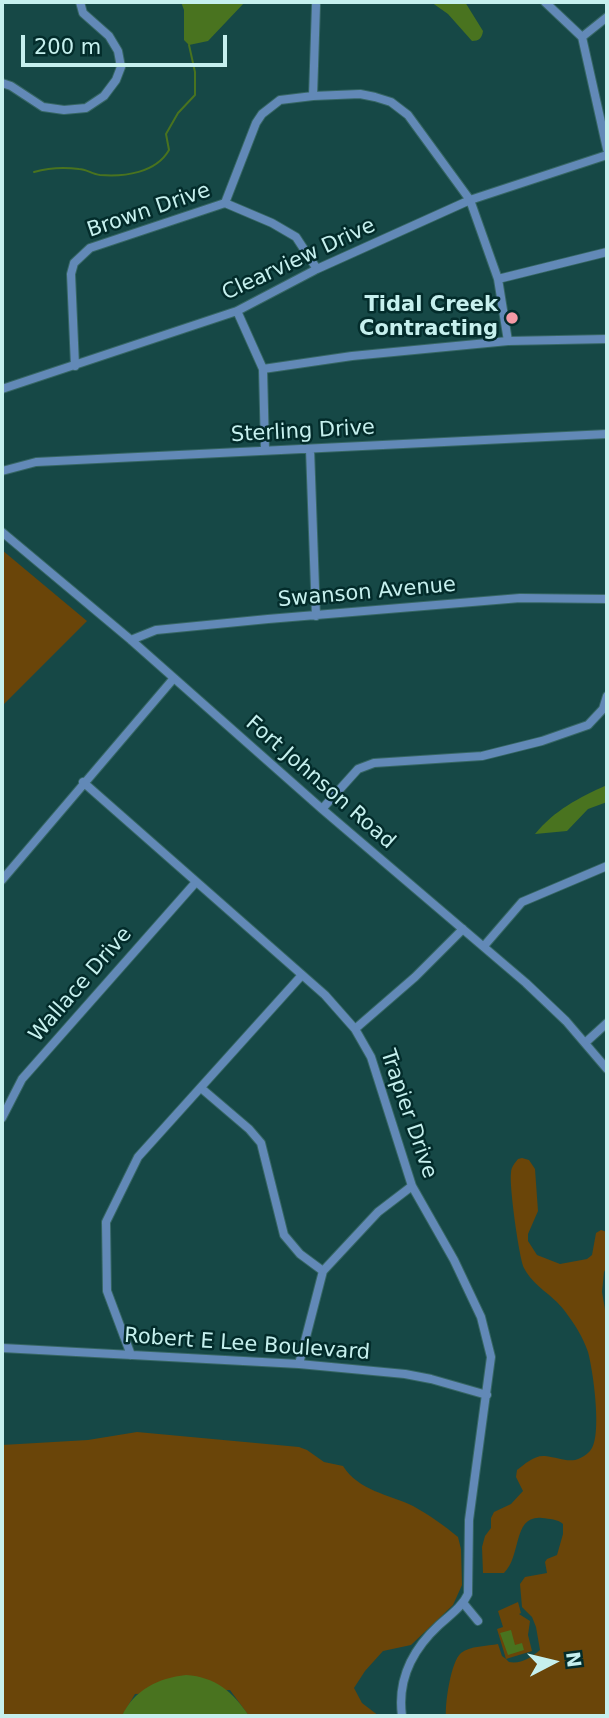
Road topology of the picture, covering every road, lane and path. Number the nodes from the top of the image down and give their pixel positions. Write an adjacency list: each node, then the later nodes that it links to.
1 (80, 2): 6 (street)
2 (545, 2): 5 (street)
3 (316, 5): 7 (street)
4 (607, 18): 5 (street)
5 (582, 37): 8 (street)
6 (2, 83)
7 (313, 96): 10 (street); 11 (street)
8 (607, 149)
9 (607, 155): 10 (street, Clearview Drive)
10 (470, 200): 13 (street, Clearview Drive); 14 (street)
11 (225, 203): 13 (street, Brown Drive); 18 (street, Brown Drive)
12 (607, 252): 14 (street)
13 (317, 269): 15 (street, Clearview Drive)
14 (498, 279): 17 (street)
15 (237, 311): 18 (street, Clearview Drive); 19 (street)
16 (607, 339): 17 (street)
17 (508, 341): 19 (street)
18 (75, 366): 20 (street, Clearview Drive)
19 (263, 369): 23 (street)
20 (2, 389)
21 (607, 434): 22 (street, Sterling Drive)
22 (310, 449): 23 (street, Sterling Drive); 27 (street)
23 (265, 450): 24 (street, Sterling Drive)
24 (2, 471)
25 (2, 532): 28 (street, Fort Johnson Road)
26 (607, 599): 27 (street, Swanson Avenue)
27 (316, 616): 28 (street, Swanson Avenue)
28 (131, 640): 29 (street, Fort Johnson Road)
29 (174, 678): 31 (street); 32 (street, Fort Johnson Road)
30 (607, 696): 32 (street)
31 (83, 782): 34 (street); 35 (street, Trapier Drive)
32 (322, 808): 36 (street, Fort Johnson Road)
33 (607, 866): 37 (street)
34 (2, 880)
35 (196, 882): 38 (street, Trapier Drive); 44 (street, Wallace Drive)
36 (463, 929): 37 (street, Fort Johnson Road); 40 (street)
37 (484, 947): 41 (street, Fort Johnson Road)
38 (302, 975): 40 (street, Trapier Drive); 43 (street)
39 (607, 1023): 41 (street)
40 (355, 1029): 45 (street, Trapier Drive)
41 (585, 1043): 42 (street, Fort Johnson Road)
42 (607, 1069)
43 (201, 1088): 46 (street); 48 (street)
44 (2, 1118)
45 (412, 1186): 46 (street); 50 (street, Trapier Drive)
46 (323, 1271): 49 (street)
47 (2, 1348): 48 (street, Robert E Lee Boulevard)
48 (131, 1355): 49 (street, Robert E Lee Boulevard)
49 (299, 1364): 50 (street, Robert E Lee Boulevard)
50 (487, 1395): 51 (street, Trapier Drive)
51 (464, 1604): 52 (street); 53 (street)
52 (478, 1621)
53 (402, 1716)

